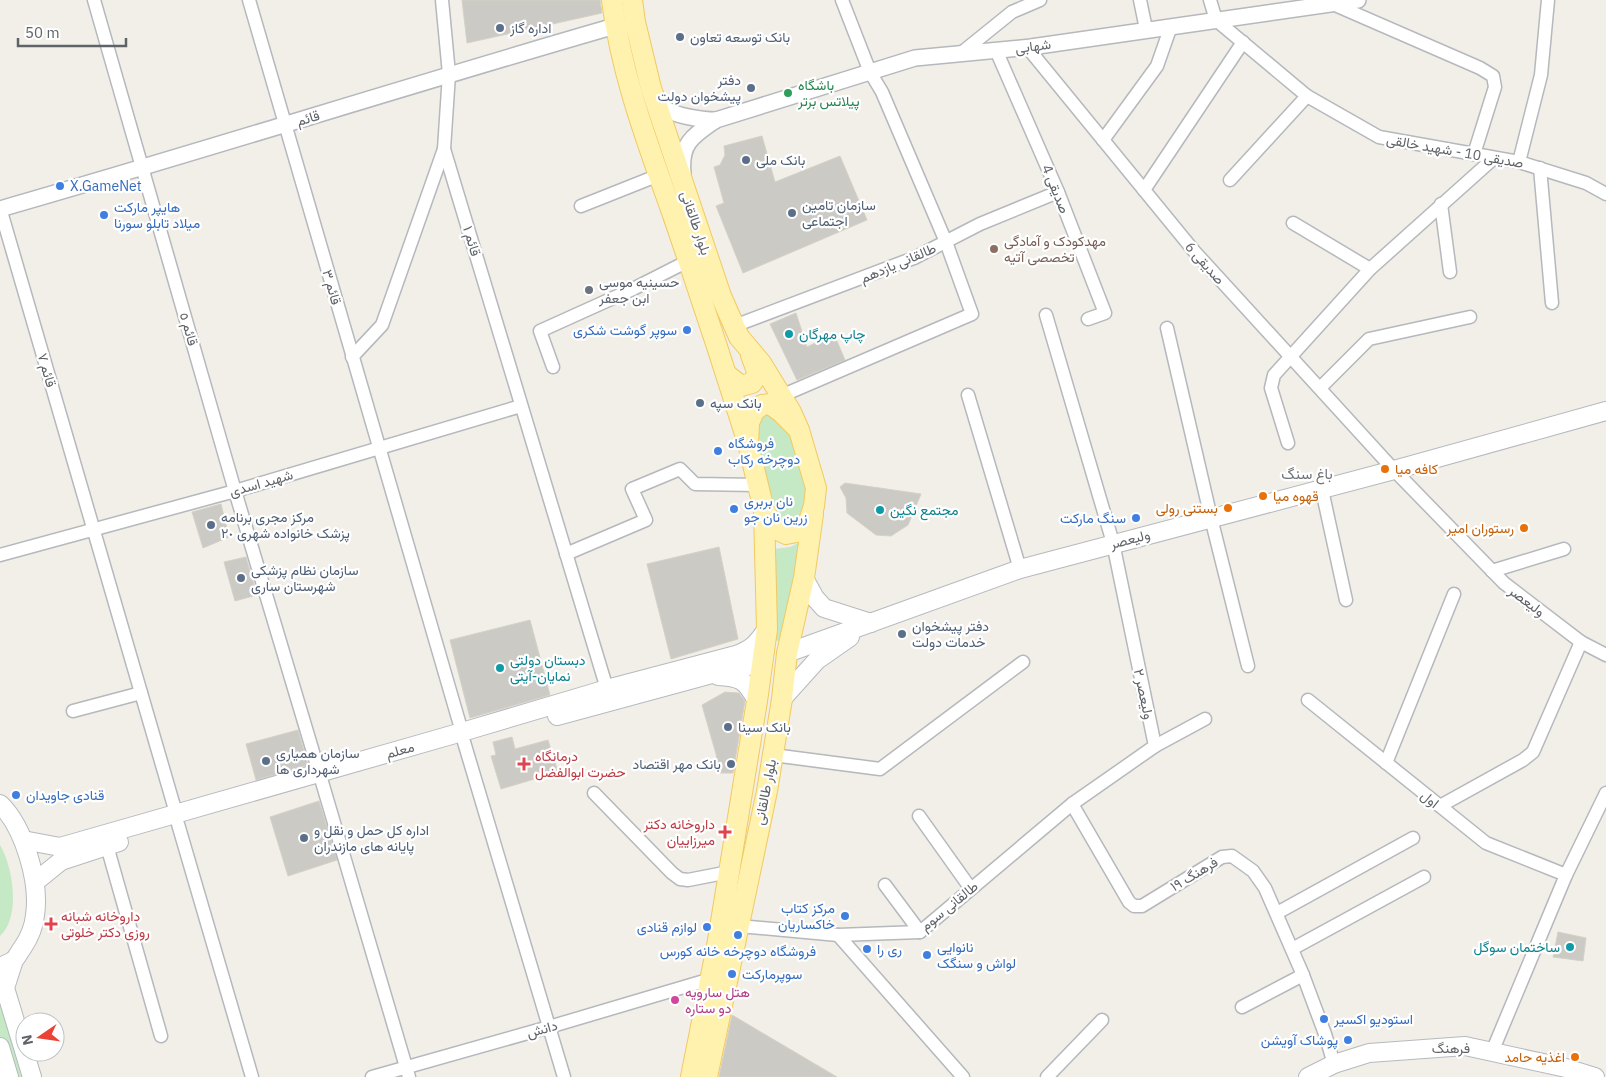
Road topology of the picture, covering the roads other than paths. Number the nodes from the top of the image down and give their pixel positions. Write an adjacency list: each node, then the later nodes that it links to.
1 (94, 0): 34 (street, قائم ٥)
2 (250, 0): 28 (street, قائم ٣)
3 (442, 0): 24 (street, قائم ١)
4 (612, 0): 16 (main road, بلوار طالقانی)
5 (632, 0): 25 (main road, بلوار طالقانی)
6 (842, 0): 23 (street)
7 (1040, 0): 14 (street)
8 (1140, 0): 18 (street)
9 (1210, 0): 15 (street)
10 (1358, 0): 13 (street, شهابی)
11 (1548, 0): 33 (street)
12 (1307, 4): 13 (street, شهابی); 15 (street, شهابی)
13 (1333, 4): 31 (street)
14 (1011, 6): 22 (street)
15 (1216, 20): 17 (street, شهابی); 19 (street, صدیقی 10 - شهید خالقی)
16 (615, 26): 24 (street, قائم); 36 (main road, بلوار طالقانی)
17 (1171, 26): 18 (street, شهابی); 29 (street)
18 (1146, 30): 20 (street, شهابی)
19 (1243, 42): 26 (street, صدیقی 10 - شهید خالقی); 39 (street)
20 (1027, 47): 21 (street, شهابی); 29 (street, صدیقی 6)
21 (996, 50): 22 (street, شهابی); 40 (street, صدیقی 4)
22 (960, 54): 23 (street, شهابی)
23 (870, 72): 27 (street, شهابی); 46 (street)
24 (449, 74): 28 (street, قائم); 30 (street, قائم ١)
25 (652, 88): 27 (street); 38 (main road, بلوار طالقانی)
26 (1307, 96): 31 (street, صدیقی 10 - شهید خالقی); 37 (street)
27 (716, 120): 38 (street)
28 (286, 124): 34 (street, قائم); 58 (street, قائم ٣)
29 (1103, 140): 39 (street, صدیقی 6)
30 (444, 149): 58 (street); 64 (street, قائم ١)
31 (1474, 154): 32 (street, صدیقی 10 - شهید خالقی)
32 (1494, 158): 33 (street, صدیقی 10 - شهید خالقی); 42 (street)
33 (1519, 162): 35 (street, صدیقی 10 - شهید خالقی)
34 (142, 168): 44 (street, قائم); 73 (street, قائم ٥)
35 (1540, 168): 41 (street, صدیقی 10 - شهید خالقی); 50 (street)
36 (659, 175): 43 (street); 47 (main road, بلوار طالقانی)
37 (1230, 180)
38 (685, 189): 54 (main road, بلوار طالقانی)
39 (1144, 190): 57 (street, صدیقی 6)
40 (1058, 192): 46 (street, طالقانی یازدهم); 53 (street, صدیقی 4)
41 (1606, 194)
42 (1441, 204): 48 (street); 49 (street)
43 (581, 206)
44 (0, 209): 77 (street, قائم ٧)
45 (1293, 223): 48 (street)
46 (946, 242): 54 (street, طالقانی یازدهم); 63 (street)
47 (688, 260): 59 (street); 60 (main road, بلوار طالقانی)
48 (1370, 269): 57 (street)
49 (1450, 272)
50 (1552, 303)
51 (1046, 315): 78 (street, ولیعصر ٢)
52 (1470, 317): 61 (street)
53 (1088, 319)
54 (734, 326): 56 (main road, بلوار طالقانی)
55 (1167, 328): 76 (street)
56 (749, 350): 60 (main road); 63 (main road, بلوار طالقانی)
57 (1291, 356): 61 (street, صدیقی 6); 67 (street)
58 (352, 357): 69 (street, قائم ٣)
59 (553, 367)
60 (727, 375): 68 (main road, بلوار طالقانی)
61 (1320, 388): 70 (street, صدیقی 6)
62 (968, 395): 82 (street)
63 (781, 396): 66 (main road, بلوار طالقانی)
64 (521, 406): 69 (street, شهید اسدی); 80 (street, قائم ١)
65 (1606, 411): 70 (main road, ولیعصر)
66 (799, 430): 68 (main road); 74 (main road, بلوار طالقانی)
67 (1288, 443)
68 (748, 444): 71 (main road, بلوار طالقانی)
69 (381, 448): 73 (street, شهید اسدی); 103 (street, قائم ٣)
70 (1394, 470): 72 (main road, ولیعصر); 83 (street, ولیعصر)
71 (757, 485): 75 (main road, بلوار طالقانی); 80 (street)
72 (1322, 490): 76 (main road, ولیعصر); 86 (street)
73 (235, 491): 77 (street, شهید اسدی); 107 (street, قائم ٥)
74 (814, 506): 75 (main road); 84 (main road, بلوار طالقانی)
75 (764, 510): 88 (main road, بلوار طالقانی)
76 (1211, 518): 78 (main road, ولیعصر); 94 (street)
77 (95, 530): 81 (street, شهید اسدی); 97 (street, قائم ٧)
78 (1113, 544): 82 (main road, ولیعصر); 104 (street, ولیعصر ٢)
79 (1564, 549): 83 (street)
80 (566, 554): 96 (street, قائم ١)
81 (0, 555)
82 (1020, 569): 87 (main road, ولیعصر)
83 (1492, 571): 89 (street, ولیعصر)
84 (804, 578): 87 (main road); 90 (main road, بلوار طالقانی)
85 (1454, 594): 106 (street)
86 (1346, 600)
87 (871, 623): 90 (main road, ولیعصر); 98 (main road)
88 (767, 628): 93 (main road, بلوار طالقانی); 96 (main road, معلم)
89 (1581, 642): 91 (street, ولیعصر); 112 (street)
90 (787, 653): 93 (main road); 98 (main road, بلوار طالقانی)
91 (1606, 655)
92 (1023, 662): 105 (street)
93 (762, 663): 95 (main road, معلم); 100 (main road, بلوار طالقانی)
94 (1248, 666)
95 (708, 675): 100 (main road); 103 (main road, معلم)
96 (607, 689): 103 (main road, معلم)
97 (141, 693): 101 (street); 114 (street, قائم ٧)
98 (782, 699): 105 (main road, بلوار طالقانی)
99 (1308, 700): 106 (street, اول)
100 (757, 701): 118 (main road, بلوار طالقانی)
101 (73, 711)
102 (1205, 719): 104 (street)
103 (463, 737): 107 (main road, معلم); 134 (street, قائم ٣)
104 (1154, 746): 111 (street)
105 (773, 755): 125 (main road, بلوار طالقانی)
106 (1386, 763): 112 (street, اول)
107 (321, 777): 114 (main road, معلم); 139 (street, قائم ٥)
108 (594, 793): 118 (street)
109 (1606, 793): 119 (street)
110 (0, 804): 116 (main road)
111 (1072, 804): 123 (street, طالقانی سوم); 124 (street, فرهنگ ۱۹)
112 (1440, 806): 119 (street, اول)
113 (919, 816): 123 (street)
114 (177, 819): 116 (main road, معلم); 117 (main road, معلم); 143 (street, قائم ٧)
115 (1413, 838): 124 (street)
116 (23, 840): 121 (main road)
117 (107, 846): 121 (main road, معلم); 135 (street)
118 (730, 872): 131 (main road, بلوار طالقانی)
119 (1566, 875): 137 (street)
120 (1424, 877): 128 (street)
121 (35, 882): 129 (main road)
122 (885, 885): 126 (street)
123 (971, 889): 126 (street, طالقانی سوم)
124 (1277, 913): 128 (street, فرهنگ ۱۹)
125 (739, 926): 127 (street, طالقانی سوم); 147 (main road, بلوار طالقانی)
126 (920, 932): 127 (street, طالقانی سوم)
127 (838, 935): 148 (street)
128 (1292, 950): 130 (street, فرهنگ ۱۹)
129 (7, 963): 142 (main road)
130 (1303, 975): 132 (street); 138 (street, فرهنگ ۱۹)
131 (711, 979): 134 (street, دانش); 146 (main road, بلوار طالقانی)
132 (1242, 1007)
133 (1102, 1020): 149 (street)
134 (549, 1027): 139 (street, دانش); 145 (street, قائم ٣)
135 (161, 1036)
136 (0, 1047): 141 (main road)
137 (1492, 1052): 138 (main road, فرهنگ); 140 (main road, فرهنگ)
138 (1334, 1064): 150 (main road, فرهنگ)
139 (408, 1072): 144 (street, دانش)
140 (1592, 1076)
141 (9, 1077)
142 (32, 1077)
143 (252, 1077)
144 (372, 1077)
145 (564, 1077)
146 (691, 1077)
147 (708, 1077)
148 (963, 1077)
149 (1047, 1077)
150 (1308, 1077)

